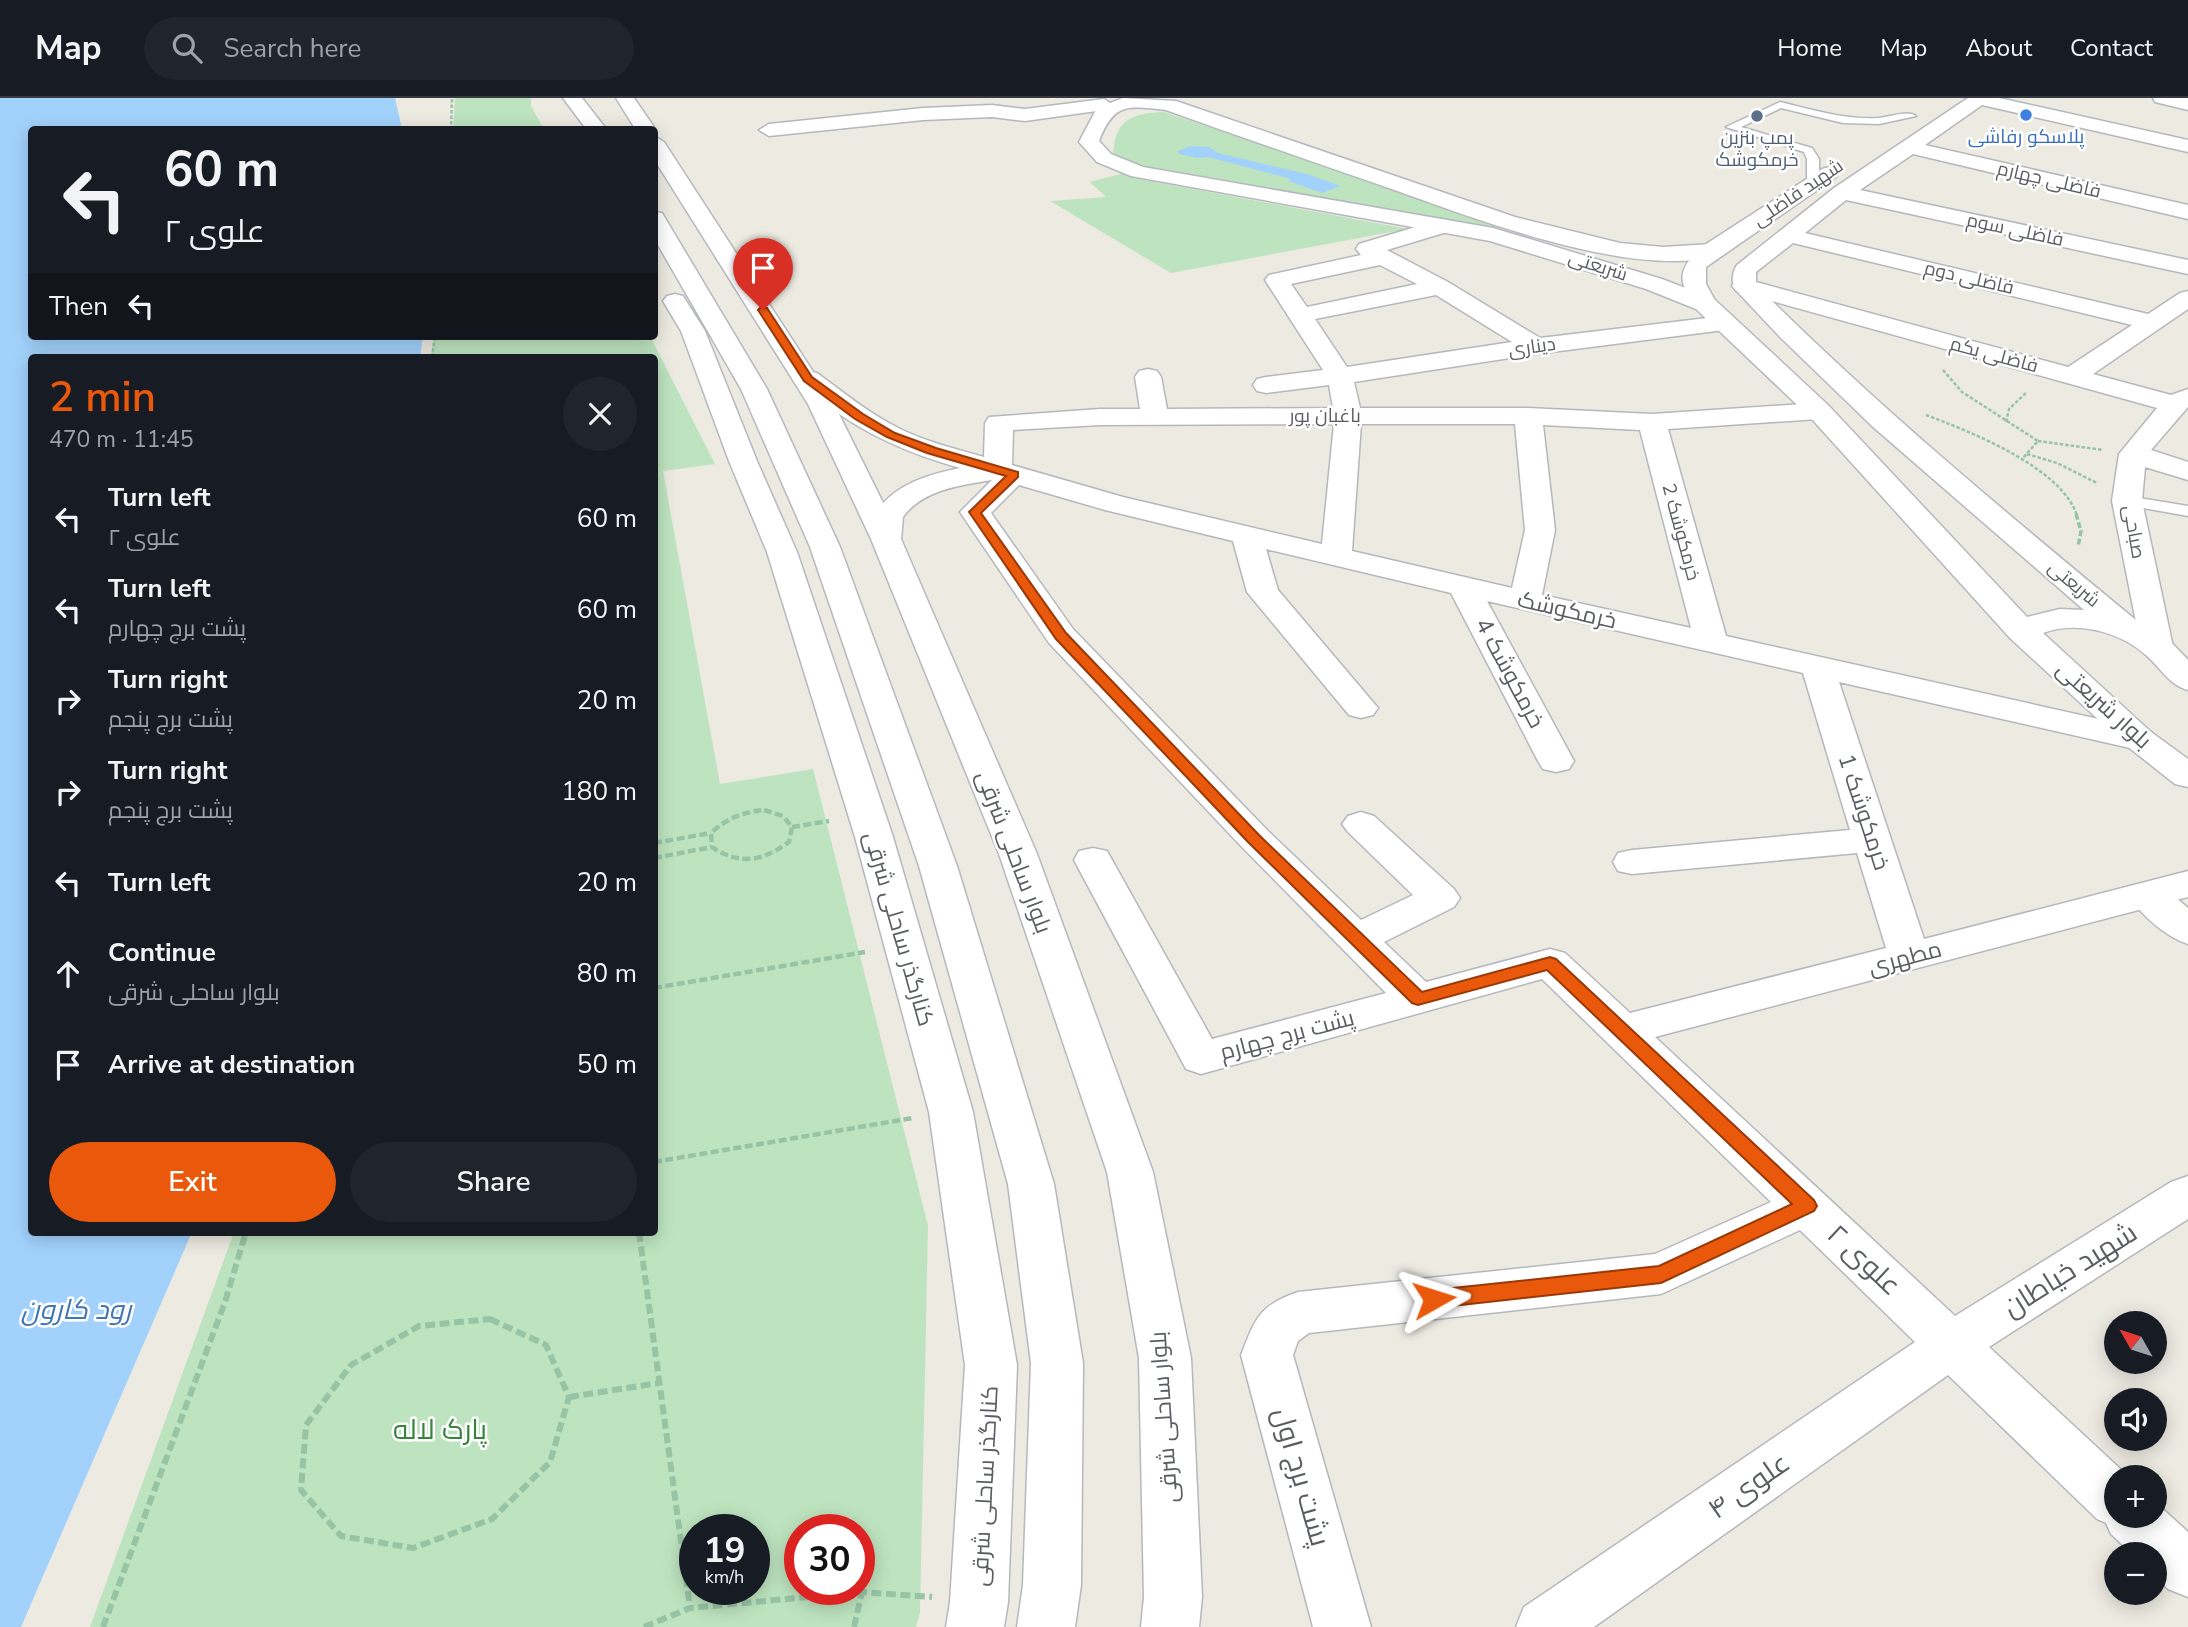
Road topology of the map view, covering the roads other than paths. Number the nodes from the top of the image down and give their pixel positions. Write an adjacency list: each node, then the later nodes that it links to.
1 (562, 98): 11 (street)
2 (572, 98): 12 (street)
3 (625, 98): 13 (street)
4 (2162, 98): 9 (street)
5 (1979, 99): 16 (street); 17 (street, شهید فاضلی)
6 (1159, 102): 8 (street, شریعتی); 26 (street, شریعتی)
7 (986, 104): 8 (street); 14 (street)
8 (1103, 104): 24 (street, شریعتی)
9 (2188, 104)
10 (1920, 110): 15 (street); 20 (lane)
11 (571, 126)
12 (595, 126)
13 (643, 126)
14 (769, 130)
15 (1875, 140)
16 (2188, 146)
17 (1910, 147): 21 (street, شهید فاضلی); 22 (street, فاضلی چهارم)
18 (658, 148): 43 (street, بلوار ساحلی شرقی)
19 (1842, 164): 20 (street, شهید فاضلی)
20 (1813, 184): 26 (street, شهید فاضلی)
21 (1842, 193): 25 (street, شهید فاضلی); 28 (street, فاضلی سوم)
22 (2188, 212)
23 (658, 225): 52 (street)
24 (1441, 226): 27 (street); 33 (street, شریعتی)
25 (1786, 235): 30 (street, شهید فاضلی); 37 (street, فاضلی دوم)
26 (1711, 251): 33 (street, شهید فاضلی)
27 (1383, 257): 31 (street); 35 (street)
28 (2188, 267)
29 (658, 274): 53 (street, کنارگذر ساحلی شرقی)
30 (1744, 286): 34 (street); 36 (street, شریعتی)
31 (1440, 287): 35 (street); 39 (street)
32 (2188, 298): 37 (street)
33 (1704, 304): 38 (street, شریعتی)
34 (1815, 307): 36 (street); 41 (street, فاضلی یکم)
35 (1301, 315): 40 (street)
36 (1776, 320): 63 (street, شریعتی)
37 (2152, 322): 41 (street)
38 (1724, 323): 39 (street, دیناری); 46 (street, شریعتی)
39 (1536, 346): 40 (street, دیناری)
40 (1340, 376): 44 (street, دیناری); 47 (street)
41 (2072, 376): 45 (street, فاضلی یکم)
42 (1148, 377): 49 (street)
43 (808, 379): 55 (street, خرمکوشک); 59 (street, بلوار ساحلی شرقی)
44 (1266, 385)
45 (2181, 401): 51 (street)
46 (1819, 411): 50 (street, باغبان پور); 64 (street, شریعتی)
47 (1348, 416): 48 (street, باغبان پور); 49 (street, باغبان پور); 60 (street)
48 (1528, 416): 50 (street, باغبان پور); 62 (street)
49 (1155, 417): 55 (street, باغبان پور)
50 (1651, 422): 65 (street, خرمکوشک 2)
51 (2133, 454): 54 (street); 56 (street, صباحی)
52 (786, 456): 53 (street); 92 (street)
53 (743, 461): 91 (street, کنارگذر ساحلی شرقی)
54 (2188, 471)
55 (1006, 472): 58 (street, خرمکوشک); 59 (street); 80 (street)
56 (2127, 501): 57 (lane); 66 (street, صباحی)
57 (2188, 511)
58 (1247, 537): 60 (street, خرمکوشک); 70 (street)
59 (886, 539): 93 (street, بلوار ساحلی شرقی)
60 (1336, 558): 61 (street, خرمکوشک)
61 (1463, 586): 62 (street, خرمکوشک); 72 (street, خرمکوشک 4)
62 (1525, 601): 65 (street, خرمکوشک)
63 (2126, 628): 64 (street); 66 (street)
64 (2022, 631): 71 (street, بلوار شریعتی)
65 (1710, 643): 68 (street, خرمکوشک)
66 (2157, 647): 67 (street); 69 (street)
67 (2188, 663)
68 (1818, 668): 71 (street, خرمکوشک); 74 (street, خرمکوشک 1)
69 (2188, 680)
70 (1360, 708)
71 (2170, 759)
72 (1556, 761)
73 (1361, 824): 80 (street)
74 (1872, 840): 76 (street); 81 (street, خرمکوشک 1)
75 (1093, 860): 83 (street, پشت برج چهارم)
76 (1632, 862)
77 (2188, 884): 78 (street, مطهری)
78 (2148, 895): 79 (street); 81 (street, مطهری)
79 (2188, 930)
80 (1356, 939): 83 (street)
81 (1909, 956): 84 (street, مطهری)
82 (1550, 963): 83 (street, پشت برج چهارم); 84 (street, علوی ۲)
83 (1418, 999)
84 (1622, 1031): 86 (street, علوی ۲)
85 (2188, 1195): 87 (street, شهید خیاطان)
86 (1807, 1206): 87 (street, علوی ۲); 94 (street, پشت برج اول)
87 (1952, 1344): 88 (street, علوی ۲); 95 (street, علوی ۴)
88 (2104, 1490)
89 (2144, 1528): 90 (street)
90 (2188, 1570)
91 (977, 1614)
92 (1046, 1627)
93 (1170, 1627)
94 (1342, 1627)
95 (1545, 1627)

